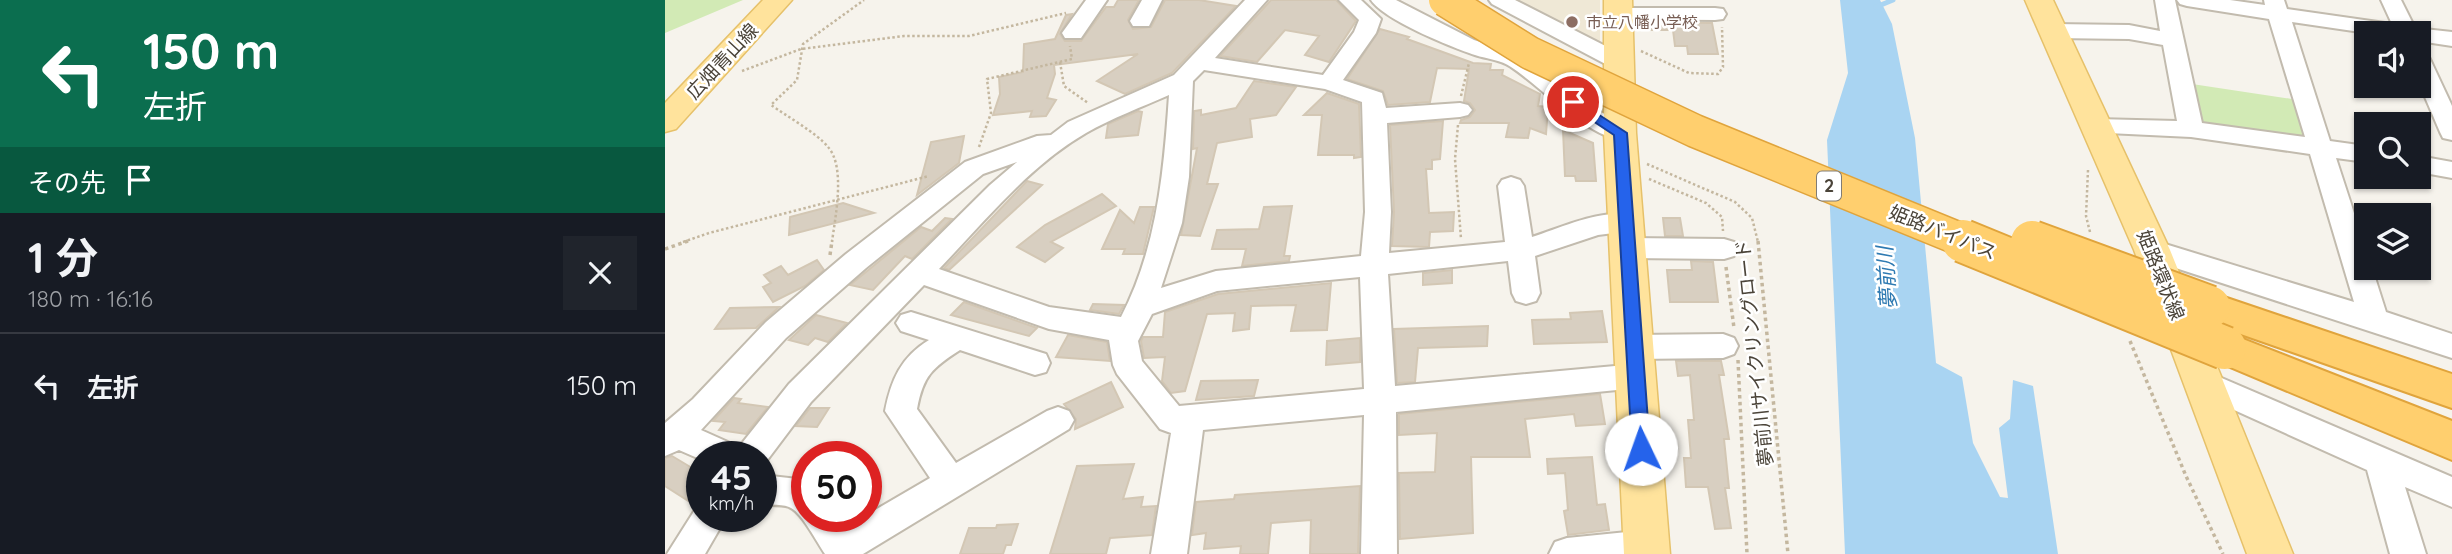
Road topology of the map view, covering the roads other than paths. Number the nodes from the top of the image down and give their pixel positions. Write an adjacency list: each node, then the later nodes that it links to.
1 (778, 0): 31 (main road, 広畑青山線)
2 (1152, 0): 17 (street)
3 (1257, 0): 26 (street)
4 (1349, 0): 27 (street)
5 (1381, 0): 25 (street)
6 (1426, 0): 25 (street)
7 (1445, 0): 63 (highway, 姫路バイパス / 2, bridge)
8 (1475, 0): 58 (highway, 姫路バイパス / 2, bridge)
9 (1499, 0): 22 (street)
10 (2165, 0): 24 (street)
11 (2187, 0): 14 (street)
12 (2391, 0): 19 (street)
13 (1098, 3): 20 (street)
14 (2275, 5): 18 (street); 36 (street)
15 (2046, 16): 24 (street); 32 (main road, 姫路環状線)
16 (1719, 20): 22 (street)
17 (1141, 21)
18 (2357, 21)
19 (2403, 21)
20 (1073, 33)
21 (2431, 35): 23 (street)
22 (1627, 39): 38 (main road)
23 (2452, 39)
24 (2173, 40): 33 (street)
25 (1521, 61): 38 (street)
26 (1191, 72): 27 (street); 35 (street); 49 (street)
27 (1329, 83): 30 (street)
28 (2431, 86): 34 (street)
29 (1460, 110): 30 (street)
30 (1374, 116): 46 (street)
31 (665, 122)
32 (2096, 127): 33 (street); 45 (main road, 姫路環状線)
33 (2191, 129): 36 (street)
34 (2452, 132)
35 (1065, 135): 47 (street); 62 (street)
36 (2320, 146): 37 (street); 50 (street)
37 (2354, 152)
38 (1629, 154): 42 (main road)
39 (2431, 166): 40 (street)
40 (2452, 170)
41 (1511, 186): 44 (street)
42 (1628, 235): 43 (street); 44 (street); 55 (main road)
43 (1724, 249)
44 (1521, 250): 46 (street); 48 (street)
45 (2152, 250): 50 (street); 57 (main road, 姫路環状線)
46 (1374, 267): 49 (street); 59 (street)
47 (919, 272): 49 (street); 64 (street)
48 (1526, 293)
49 (1135, 318): 60 (street)
50 (2374, 319): 54 (street)
51 (911, 323): 52 (street)
52 (957, 338): 56 (street); 66 (street)
53 (1732, 344): 55 (street)
54 (2452, 346)
55 (1636, 362): 59 (street); 70 (main road)
56 (1035, 363)
57 (2203, 382): 65 (street); 76 (main road, 姫路環状線)
58 (2452, 391)
59 (1380, 400): 60 (street); 74 (street)
60 (1189, 419): 73 (street)
61 (1058, 420): 66 (street)
62 (671, 438)
63 (2452, 440)
64 (762, 441)
65 (2381, 463): 67 (street); 77 (street)
66 (951, 482): 71 (street)
67 (2452, 492)
68 (699, 532): 72 (street)
69 (829, 532): 71 (street)
70 (1647, 550): 75 (street)
71 (843, 551)
72 (685, 554)
73 (1169, 554)
74 (1379, 554)
75 (1567, 554)
76 (2270, 554)
77 (2408, 554)

